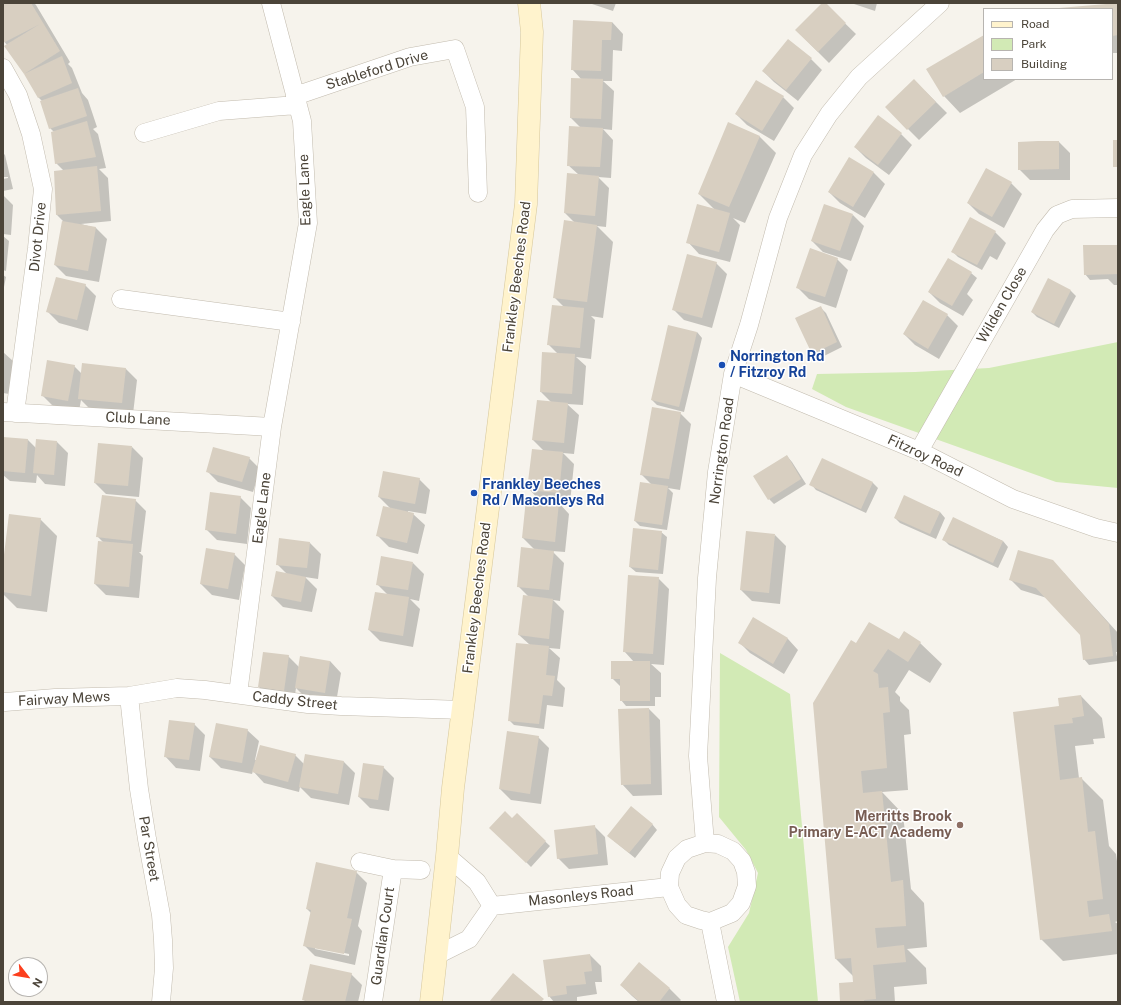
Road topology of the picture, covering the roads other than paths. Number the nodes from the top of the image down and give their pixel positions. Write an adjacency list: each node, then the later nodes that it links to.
1 (271, 3): 5 (street, Eagle Lane)
2 (529, 3): 19 (street, Frankley Beeches Road)
3 (940, 3): 11 (street, Norrington Road)
4 (3, 68): 12 (street, Divot Drive)
5 (296, 100): 6 (street); 7 (street, Stableford Drive); 10 (street, Eagle Lane)
6 (144, 133)
7 (478, 194)
8 (1118, 208): 14 (street, Wilden Close)
9 (121, 299): 10 (street)
10 (291, 322): 13 (street, Eagle Lane)
11 (733, 374): 14 (street, Fitzroy Road); 20 (street, Norrington Road)
12 (9, 413): 13 (street, Club Lane)
13 (272, 427): 16 (street, Eagle Lane)
14 (919, 451): 15 (street, Fitzroy Road)
15 (1118, 533)
16 (238, 694): 17 (street, Caddy Street); 19 (street, Caddy Street)
17 (129, 696): 18 (street, Fairway Mews); 29 (street, Par Street)
18 (4, 702)
19 (463, 710): 21 (street, Frankley Beeches Road)
20 (705, 843): 25 (street); 27 (street)
21 (447, 856): 26 (street); 28 (street, Frankley Beeches Road)
22 (360, 862): 23 (street, Guardian Court)
23 (393, 869): 24 (street, Guardian Court); 30 (street, Guardian Court)
24 (421, 870)
25 (669, 887): 26 (street, Masonleys Road); 27 (street)
26 (492, 906): 28 (street)
27 (710, 922): 32 (street)
28 (435, 956): 31 (street, Frankley Beeches Road)
29 (161, 1002)
30 (373, 1002)
31 (431, 1002)
32 (726, 1002)

